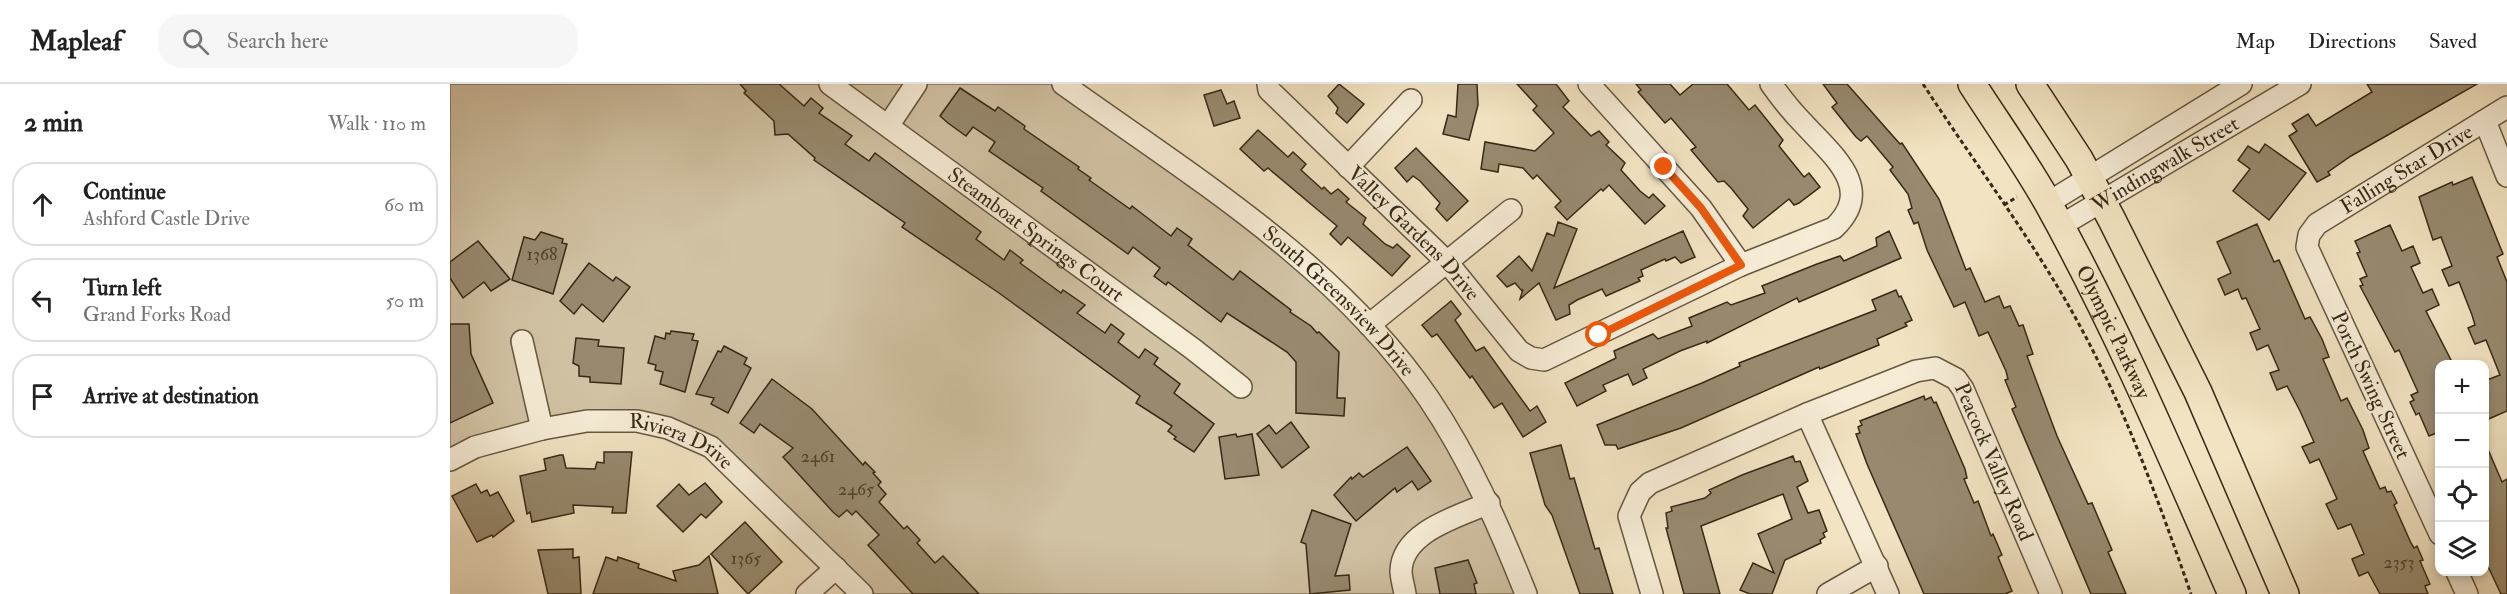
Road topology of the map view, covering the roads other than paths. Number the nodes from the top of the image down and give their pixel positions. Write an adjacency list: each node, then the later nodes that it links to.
1 (830, 84): 14 (street, Steamboat Springs Court)
2 (916, 84): 14 (street)
3 (1063, 84): 23 (street, South Greensview Drive)
4 (1268, 84): 15 (street, Valley Gardens Drive)
5 (1589, 84): 22 (street)
6 (1771, 84): 22 (street, Valley Gardens Drive)
7 (1972, 84): 19 (main road, Olympic Parkway)
8 (2030, 84): 17 (main road)
9 (2241, 84): 17 (street, Windingwalk Street)
10 (2300, 84): 17 (street, Windingwalk Street)
11 (1411, 100): 15 (street)
12 (2507, 107): 13 (street, Falling Star Drive)
13 (2485, 121): 16 (street); 20 (street, Falling Star Drive)
14 (888, 126): 25 (street, Steamboat Springs Court)
15 (1348, 167): 21 (street, Valley Gardens Drive)
16 (2507, 176)
17 (2096, 189): 19 (street, Windingwalk Street); 43 (main road)
18 (1510, 210): 21 (street)
19 (2054, 215): 42 (main road, Olympic Parkway)
20 (2309, 236): 30 (street, Porch Swing Street)
21 (1447, 262): 22 (street, Valley Gardens Drive); 23 (street)
22 (1741, 265)
23 (1369, 325): 29 (street, South Greensview Drive)
24 (522, 341): 27 (street)
25 (1241, 387)
26 (1807, 414): 31 (street); 38 (street, Peacock Valley Road); 41 (street, Peacock Valley Road)
27 (542, 429): 28 (street, Riviera Drive); 32 (street, Riviera Drive)
28 (450, 460)
29 (1489, 502): 36 (street); 37 (street, South Greensview Drive)
30 (2435, 525)
31 (1877, 566): 39 (street); 40 (street)
32 (836, 567): 34 (street); 35 (street, Riviera Drive)
33 (2459, 576): 44 (street)
34 (807, 594)
35 (862, 594)
36 (1405, 594)
37 (1526, 594)
38 (1652, 594)
39 (1828, 594)
40 (1888, 594)
41 (2051, 594)
42 (2232, 594)
43 (2285, 594)
44 (2467, 594)

